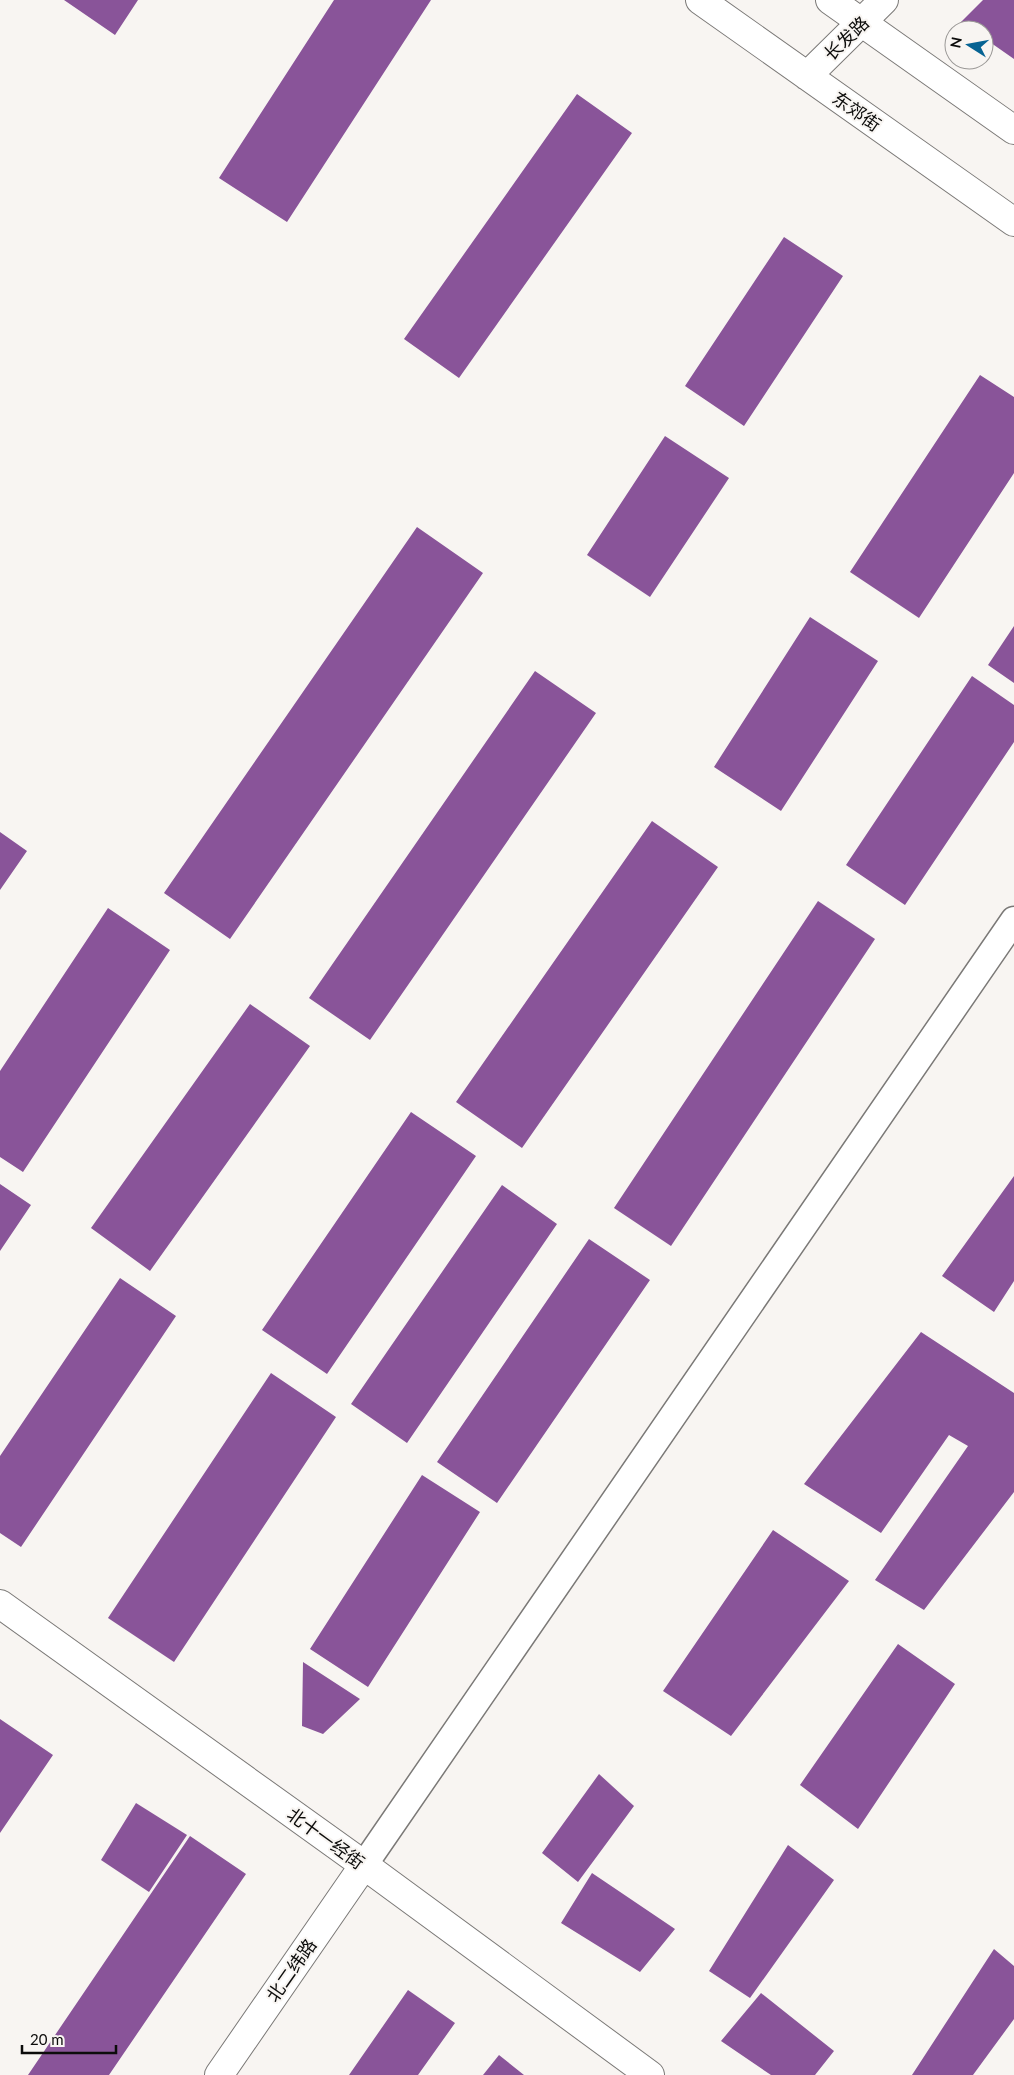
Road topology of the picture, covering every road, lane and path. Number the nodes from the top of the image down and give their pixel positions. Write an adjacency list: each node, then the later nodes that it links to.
1 (700, 0): 5 (street, 东郊街)
2 (830, 0): 4 (street)
3 (884, 0): 4 (street, 长发路)
4 (862, 22): 5 (street, 长发路); 6 (street)
5 (807, 76): 7 (street, 东郊街)
6 (1014, 130)
7 (1014, 222)
8 (1014, 920): 10 (street)
9 (0, 1604): 10 (street, 北十一经街)
10 (364, 1865): 11 (street, 北二纬路); 12 (street, 北十一经街)
11 (219, 2075)
12 (650, 2075)

